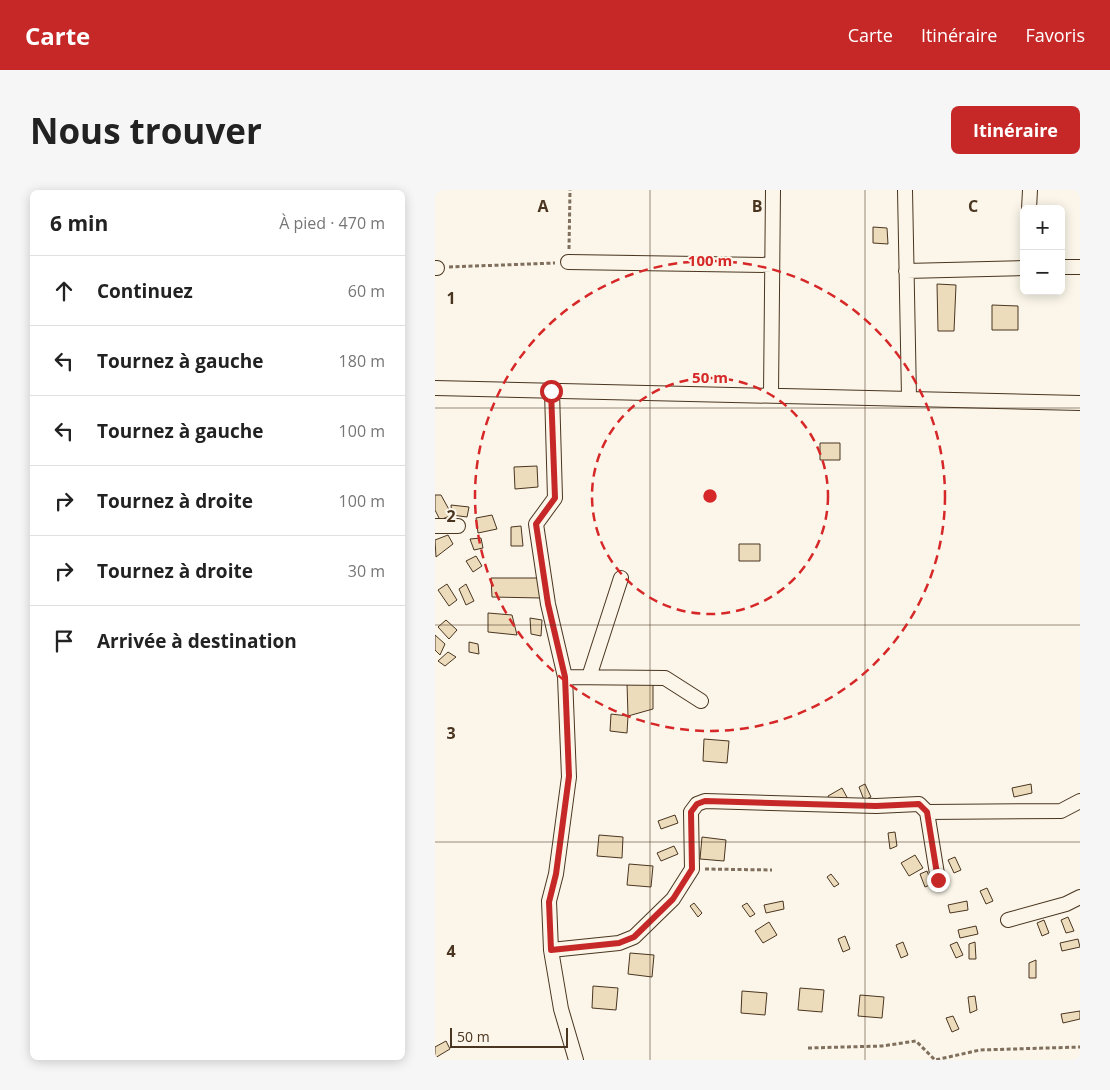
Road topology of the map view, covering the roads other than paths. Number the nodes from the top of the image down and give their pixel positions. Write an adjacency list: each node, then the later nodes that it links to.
1 (773, 190): 6 (street)
2 (905, 190): 10 (street)
3 (1029, 190): 4 (street)
4 (1029, 205)
5 (568, 262): 6 (street)
6 (772, 265): 13 (street)
7 (1065, 267): 8 (street)
8 (1080, 267)
9 (1020, 268): 10 (street)
10 (906, 271): 14 (street)
11 (435, 388): 12 (street)
12 (551, 391): 13 (street); 19 (street)
13 (771, 394): 14 (street)
14 (909, 397): 15 (street)
15 (1080, 403)
16 (435, 526): 17 (street)
17 (458, 526)
18 (621, 578): 20 (street)
19 (565, 677): 20 (street); 27 (street)
20 (589, 677): 21 (street)
21 (701, 701)
22 (1080, 801): 23 (street)
23 (927, 812): 24 (street); 27 (street)
24 (938, 880)
25 (1080, 898): 26 (street)
26 (1008, 920)
27 (551, 950): 28 (street)
28 (578, 1058)

